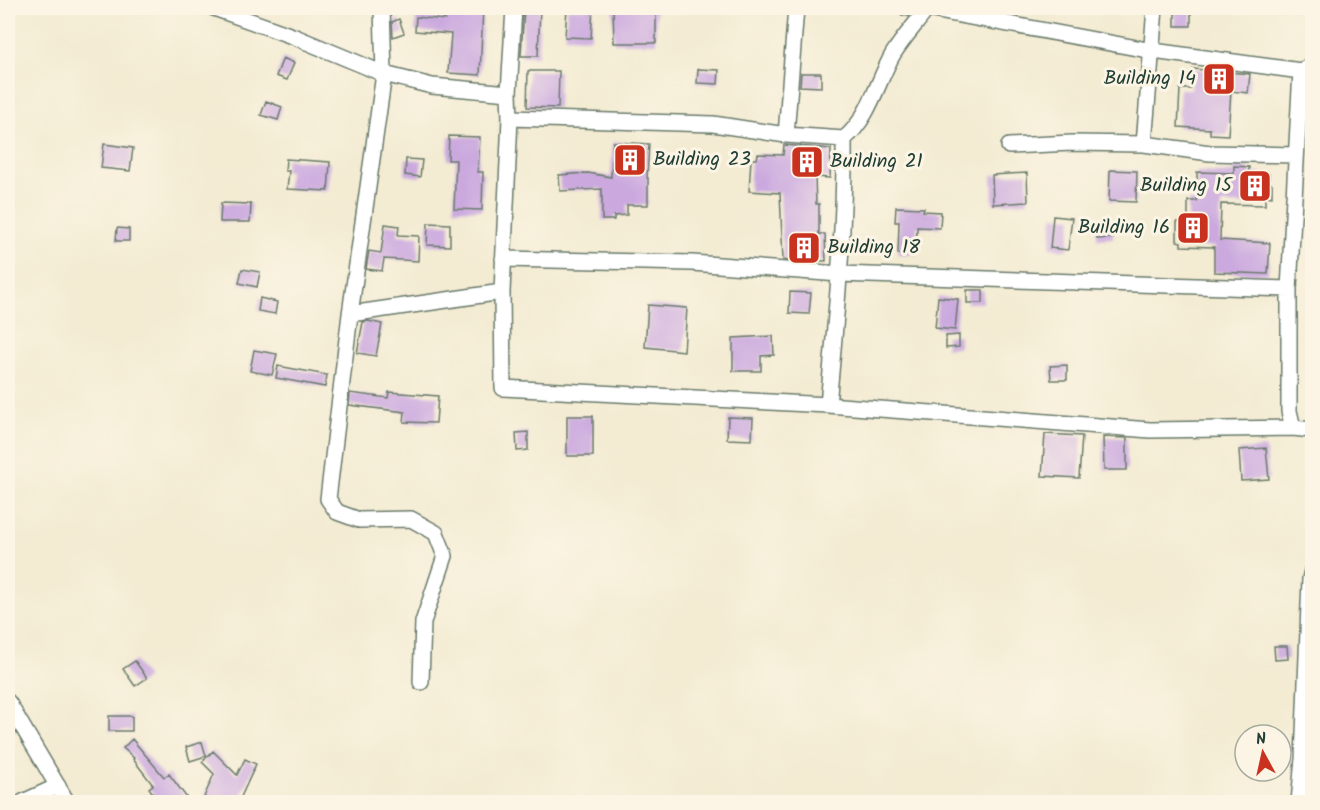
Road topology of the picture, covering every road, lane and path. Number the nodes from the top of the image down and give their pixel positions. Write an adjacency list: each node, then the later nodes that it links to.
1 (214, 8): 10 (street)
2 (382, 8): 10 (street)
3 (514, 8): 11 (street)
4 (796, 8): 13 (street)
5 (906, 8): 7 (street)
6 (1155, 8): 8 (street)
7 (927, 9): 8 (street); 14 (street)
8 (1153, 51): 9 (street); 15 (street)
9 (1306, 68): 17 (street)
10 (384, 74): 11 (street); 22 (street)
11 (509, 93): 12 (street)
12 (510, 118): 13 (street); 18 (street)
13 (786, 135): 14 (street)
14 (844, 139): 19 (street)
15 (1144, 144): 16 (street); 17 (street)
16 (1009, 147)
17 (1295, 155): 20 (street)
18 (503, 259): 19 (street); 21 (street)
19 (840, 274): 20 (street); 23 (street)
20 (1289, 289): 24 (street)
21 (502, 292): 22 (street); 23 (street)
22 (350, 314): 27 (street)
23 (828, 405): 24 (street)
24 (1293, 428): 25 (street)
25 (1312, 430)
26 (1312, 571): 29 (street)
27 (421, 682)
28 (8, 702): 30 (street)
29 (1308, 759): 31 (street)
30 (58, 786): 32 (street); 33 (street)
31 (1304, 796)
32 (23, 802)
33 (67, 802)

